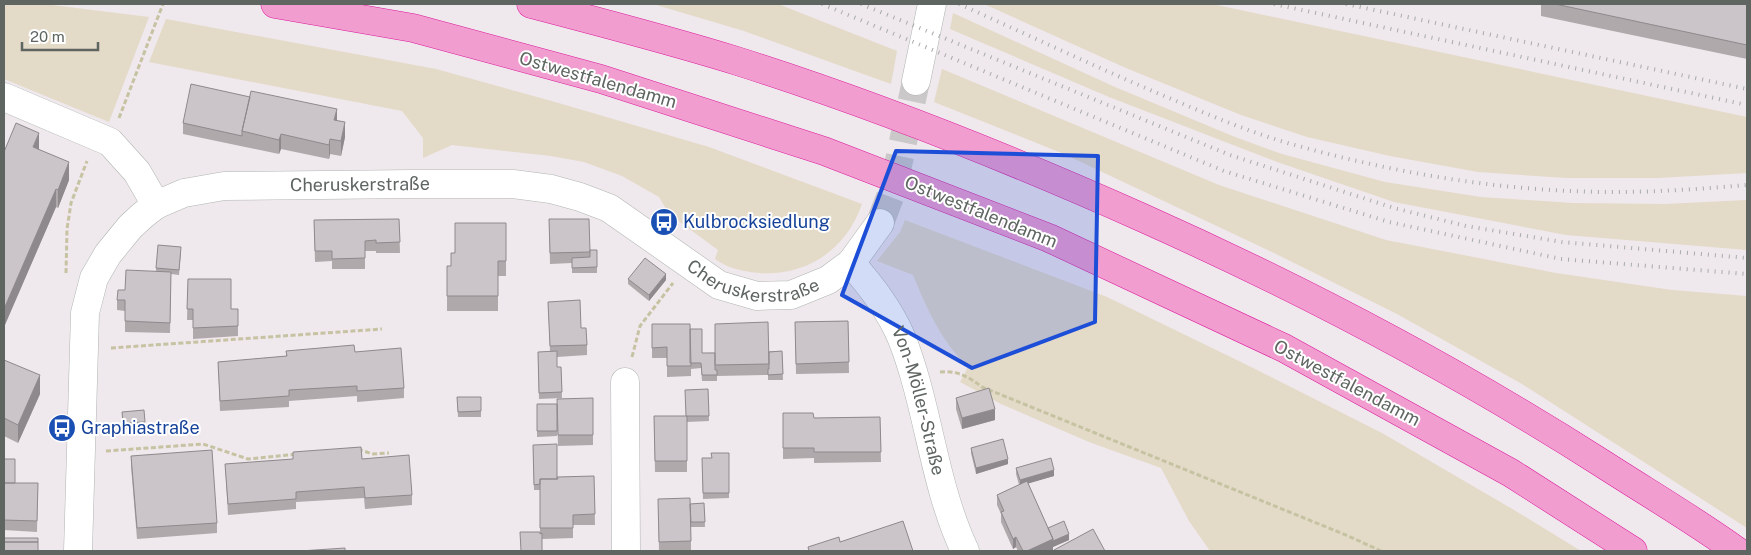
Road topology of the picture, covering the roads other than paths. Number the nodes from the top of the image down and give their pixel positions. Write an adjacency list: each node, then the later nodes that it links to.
1 (275, 4): 13 (highway, Ostwestfalendamm)
2 (531, 4): 14 (highway)
3 (932, 4): 4 (street)
4 (916, 81)
5 (4, 97): 6 (street)
6 (156, 204): 8 (street, Cheruskerstraße); 10 (street, Cheruskerstraße)
7 (880, 223): 8 (street, Cheruskerstraße)
8 (851, 263): 12 (street, Von-Möller-Straße)
9 (625, 382): 11 (street)
10 (78, 551)
11 (626, 551)
12 (964, 551)
13 (1633, 551)
14 (1738, 551)

